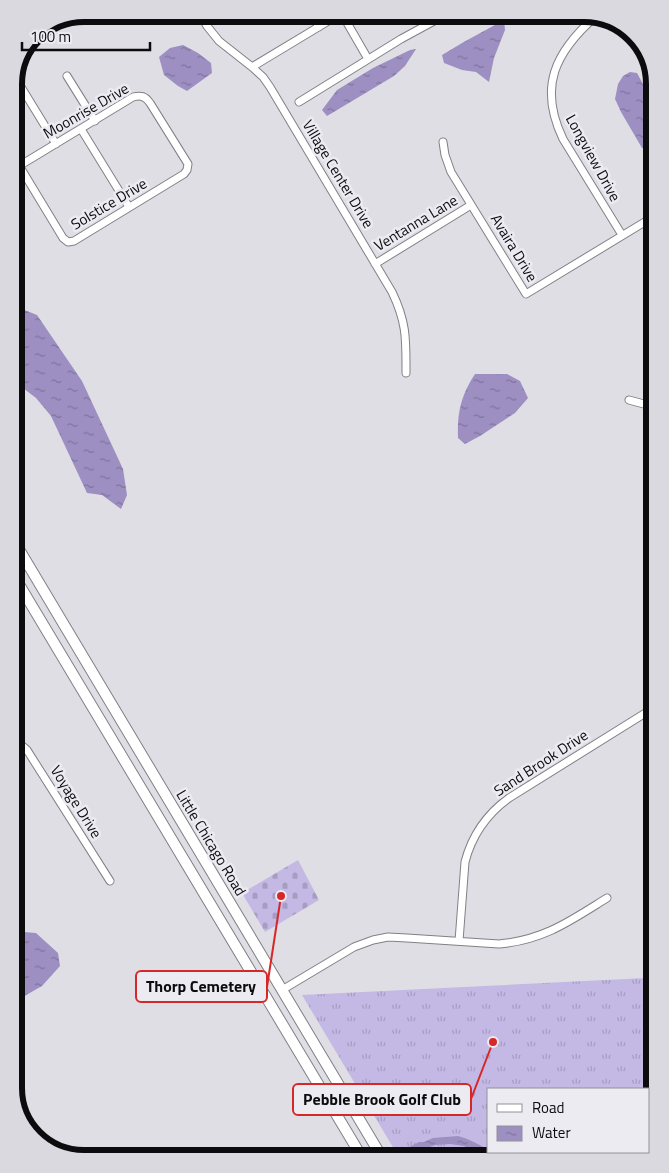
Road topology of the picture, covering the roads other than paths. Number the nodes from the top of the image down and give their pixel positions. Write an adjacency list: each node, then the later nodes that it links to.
1 (205, 23): 9 (street, Village Center Drive)
2 (317, 23): 7 (street)
3 (326, 23): 7 (street)
4 (346, 23): 8 (street)
5 (430, 23): 8 (street)
6 (588, 23): 23 (street, Longview Drive)
7 (319, 27): 9 (street)
8 (368, 59): 12 (street)
9 (252, 67): 24 (street, Village Center Drive)
10 (67, 76): 13 (street)
11 (23, 90): 16 (street)
12 (299, 102)
13 (95, 121): 14 (street, Moonrise Drive); 18 (street, Moonrise Drive)
14 (82, 129): 16 (street, Moonrise Drive); 21 (street)
15 (443, 142): 20 (street, Avaira Drive)
16 (56, 144): 17 (street, Moonrise Drive)
17 (23, 164)
18 (188, 170): 21 (street, Solstice Drive)
19 (23, 172): 21 (street, Solstice Drive)
20 (472, 206): 23 (street, Avaira Drive); 24 (street, Ventanna Lane)
21 (130, 207)
22 (646, 221): 23 (street)
23 (622, 236)
24 (375, 264): 25 (street, Village Center Drive)
25 (406, 373)
26 (629, 400): 27 (street)
27 (646, 405)
28 (23, 555): 35 (main road, Little Chicago Road)
29 (22, 590): 36 (main road)
30 (646, 713): 34 (street, Sand Brook Drive)
31 (22, 746): 32 (street, Voyage Drive)
32 (110, 881)
33 (607, 898): 34 (street)
34 (459, 942): 35 (street)
35 (282, 990): 37 (main road, Little Chicago Road)
36 (358, 1150)
37 (378, 1150)

